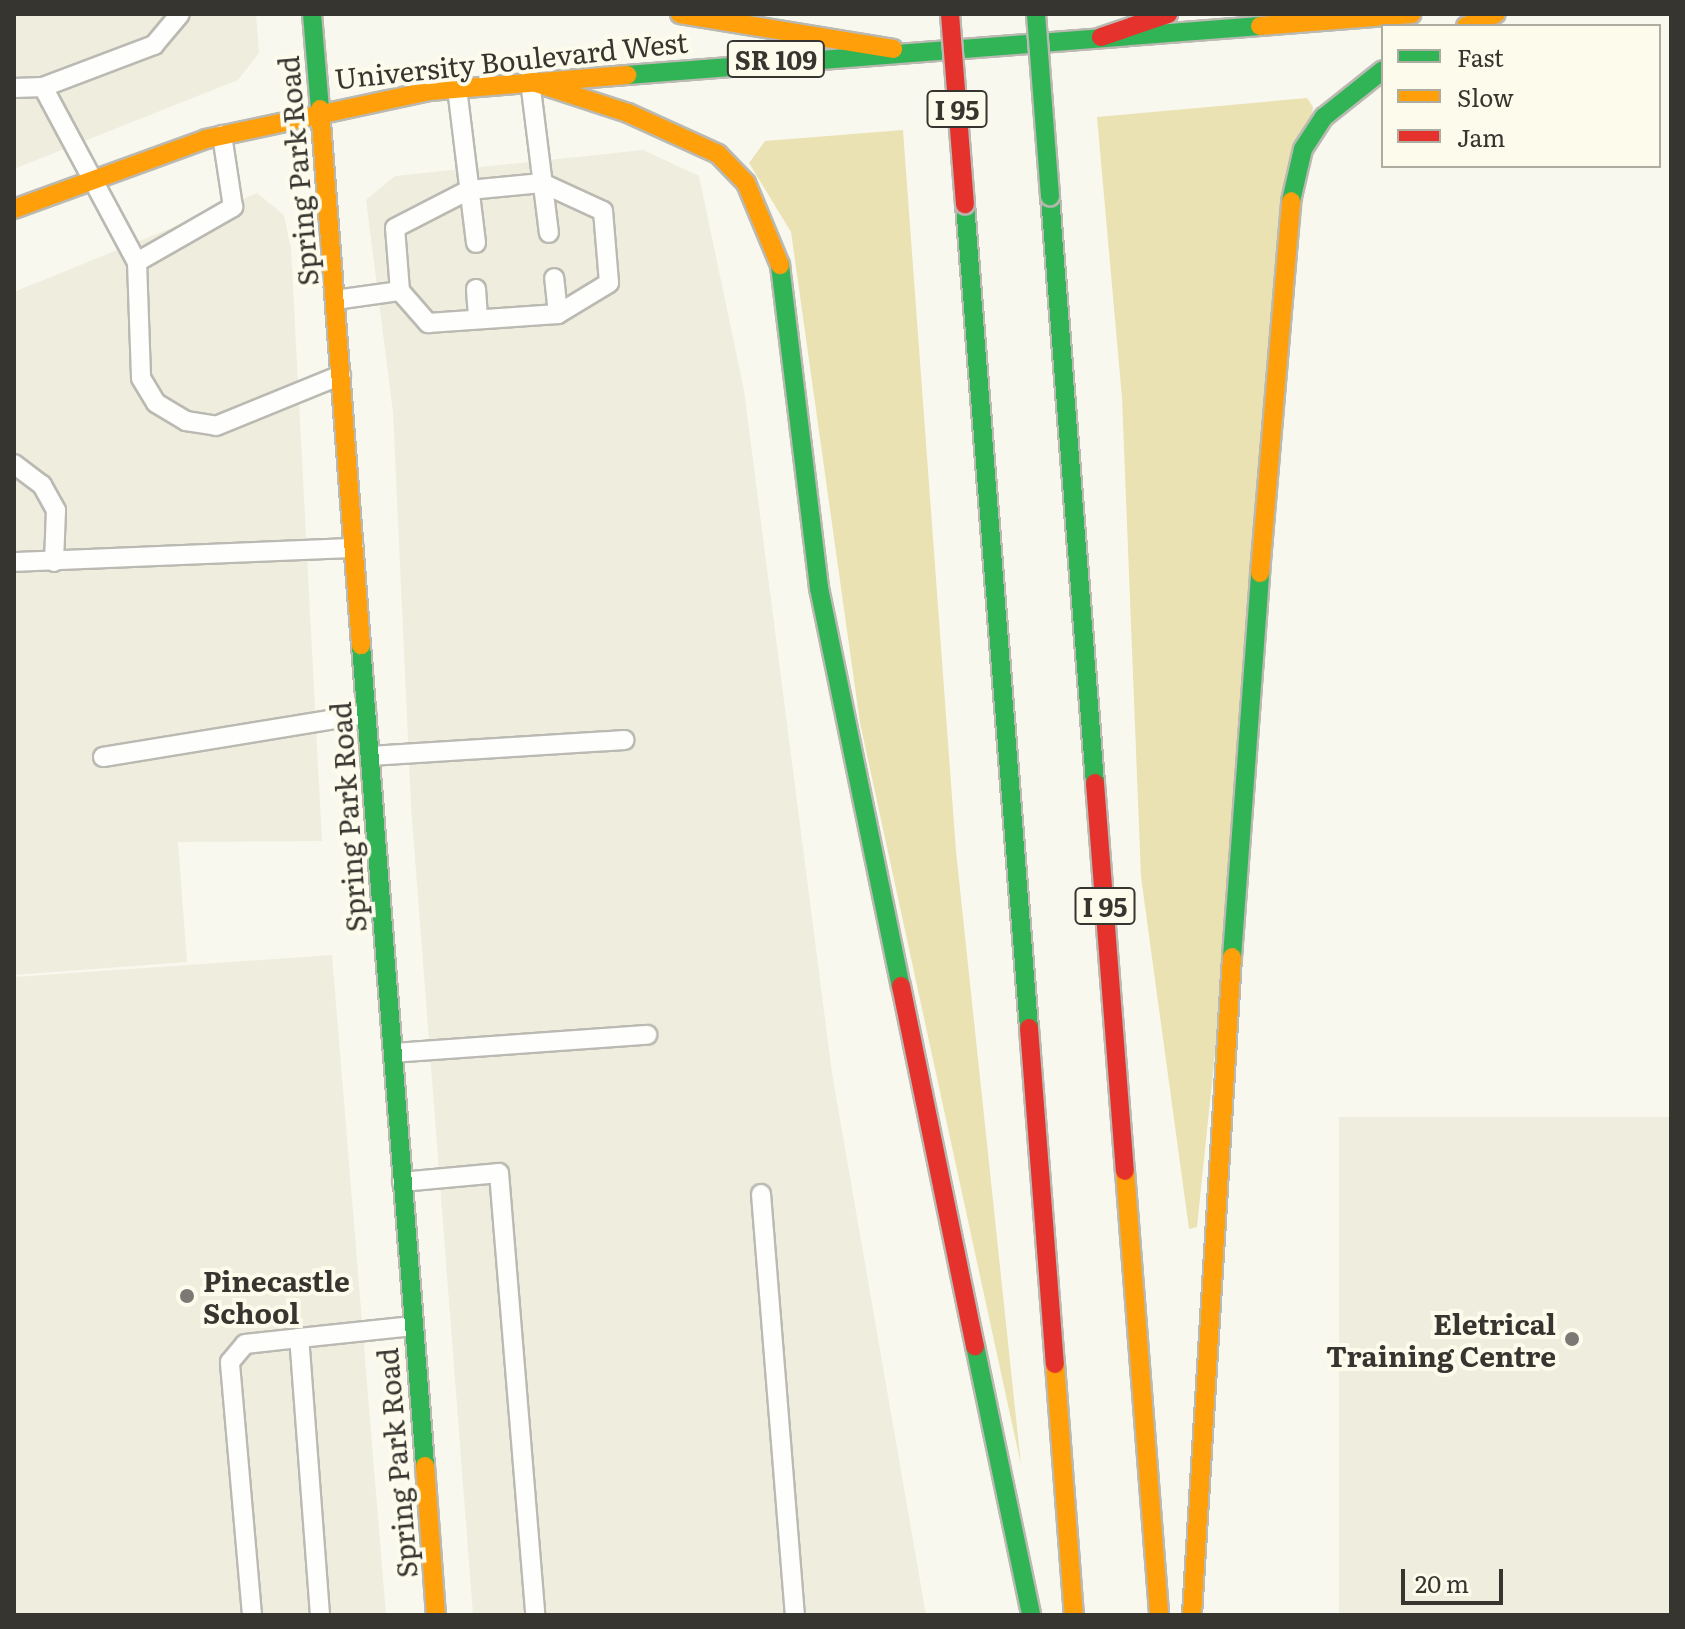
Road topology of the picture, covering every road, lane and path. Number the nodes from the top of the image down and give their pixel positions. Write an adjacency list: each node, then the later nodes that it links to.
1 (180, 14): 14 (lane)
2 (312, 14): 17 (main road, Spring Park Road)
3 (680, 14): 11 (main road)
4 (950, 14): 53 (main road, I 95, bridge)
5 (1036, 14): 54 (main road, I 95, bridge)
6 (1168, 14): 10 (main road)
7 (1412, 14): 10 (main road, University Boulevard West / SR 109)
8 (1496, 14): 9 (main road)
9 (1471, 24)
10 (1101, 37): 11 (main road, University Boulevard West / SR 109)
11 (893, 49): 13 (main road, University Boulevard West / SR 109)
12 (1381, 72): 55 (main road)
13 (530, 81): 16 (main road, University Boulevard West / SR 109); 20 (lane); 52 (main road)
14 (43, 87): 15 (lane); 19 (lane)
15 (14, 88)
16 (457, 88): 17 (main road, University Boulevard West / SR 109); 21 (lane)
17 (320, 109): 18 (main road, University Boulevard West / SR 109); 29 (main road, Spring Park Road)
18 (222, 135): 19 (main road, University Boulevard West / SR 109); 25 (lane)
19 (98, 178): 22 (main road, University Boulevard West / SR 109); 25 (lane)
20 (542, 183): 21 (lane); 23 (lane); 30 (lane)
21 (469, 190): 24 (lane); 28 (lane)
22 (14, 209)
23 (549, 233)
24 (476, 243)
25 (137, 262): 32 (lane)
26 (554, 278): 30 (lane)
27 (476, 289): 31 (lane)
28 (400, 291): 29 (lane); 31 (lane)
29 (335, 300): 32 (main road, Spring Park Road)
30 (558, 314): 31 (lane)
31 (478, 319)
32 (341, 375): 34 (main road, Spring Park Road)
33 (14, 464): 36 (lane)
34 (354, 548): 36 (lane); 37 (main road, Spring Park Road)
35 (14, 562): 36 (lane)
36 (54, 562)
37 (367, 714): 39 (main road, Spring Park Road); 40 (lane)
38 (624, 740): 39 (lane)
39 (370, 756): 42 (main road, Spring Park Road)
40 (103, 757)
41 (647, 1035): 42 (lane)
42 (393, 1053): 43 (main road, Spring Park Road)
43 (399, 1182): 45 (main road, Spring Park Road); 50 (lane)
44 (761, 1194): 51 (lane)
45 (413, 1326): 46 (lane); 49 (main road, Spring Park Road)
46 (299, 1338): 47 (lane); 48 (lane)
47 (252, 1615)
48 (320, 1615)
49 (436, 1615)
50 (535, 1615)
51 (795, 1615)
52 (1031, 1615)
53 (1074, 1615)
54 (1159, 1615)
55 (1192, 1615)

